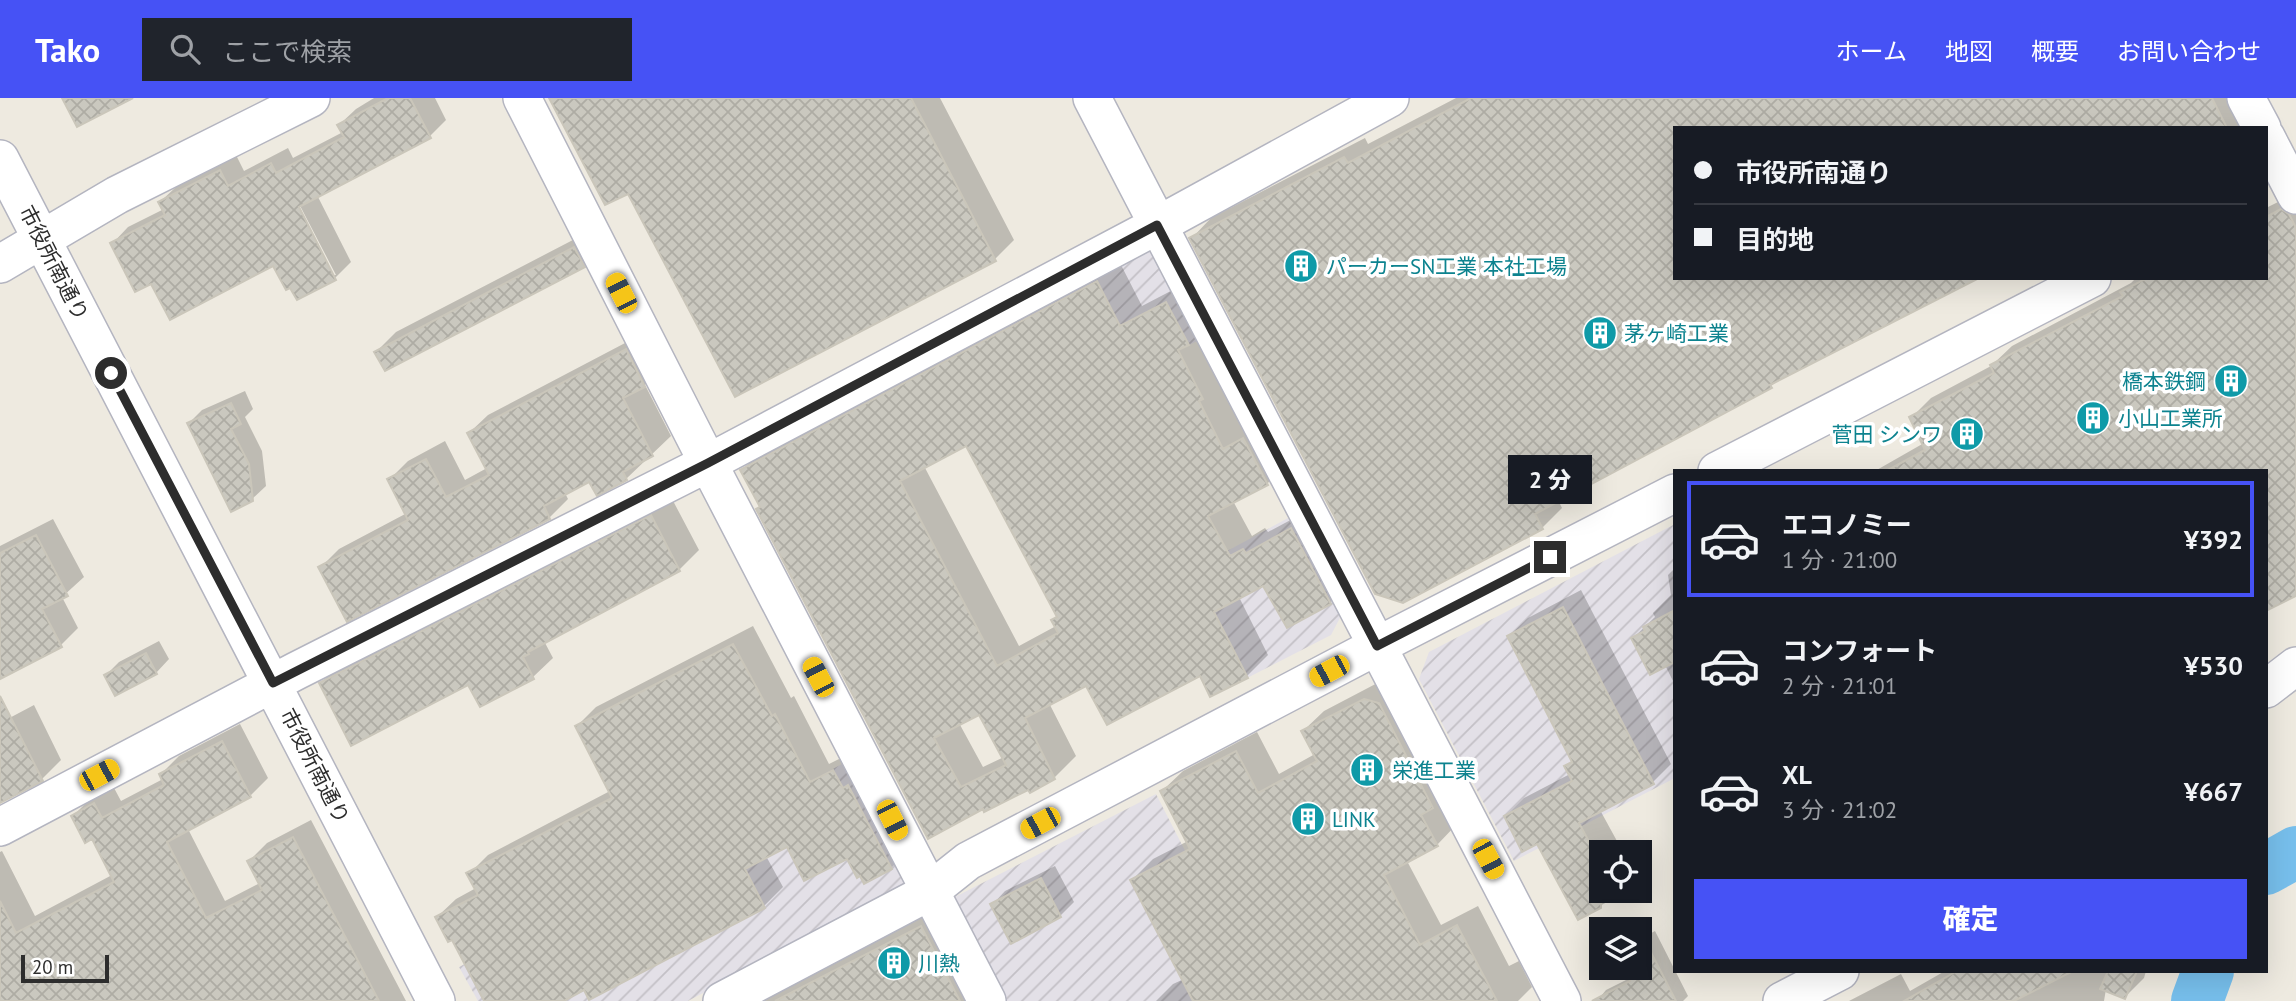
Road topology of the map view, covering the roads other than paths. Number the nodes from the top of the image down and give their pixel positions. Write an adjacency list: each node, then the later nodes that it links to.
1 (312, 98): 11 (street)
2 (522, 98): 14 (street)
3 (1091, 98): 10 (street)
4 (1390, 98): 10 (street)
5 (2246, 98): 6 (street)
6 (2261, 126)
7 (2268, 143): 9 (street)
8 (0, 159): 11 (street, 市役所南通り)
9 (2283, 187)
10 (1157, 225): 14 (street); 17 (street)
11 (42, 239): 12 (street); 19 (street, 市役所南通り)
12 (0, 264)
13 (2088, 280): 15 (street)
14 (708, 463): 19 (street); 22 (street)
15 (1721, 469)
16 (1673, 494): 17 (street)
17 (1377, 646): 22 (street); 27 (street)
18 (2296, 666): 20 (street)
19 (273, 683): 21 (street); 24 (street, 市役所南通り)
20 (2268, 688)
21 (0, 827)
22 (929, 892): 25 (street); 26 (street)
23 (1836, 973): 28 (street)
24 (436, 1001)
25 (722, 1001)
26 (987, 1001)
27 (1562, 1001)
28 (1782, 1001)

